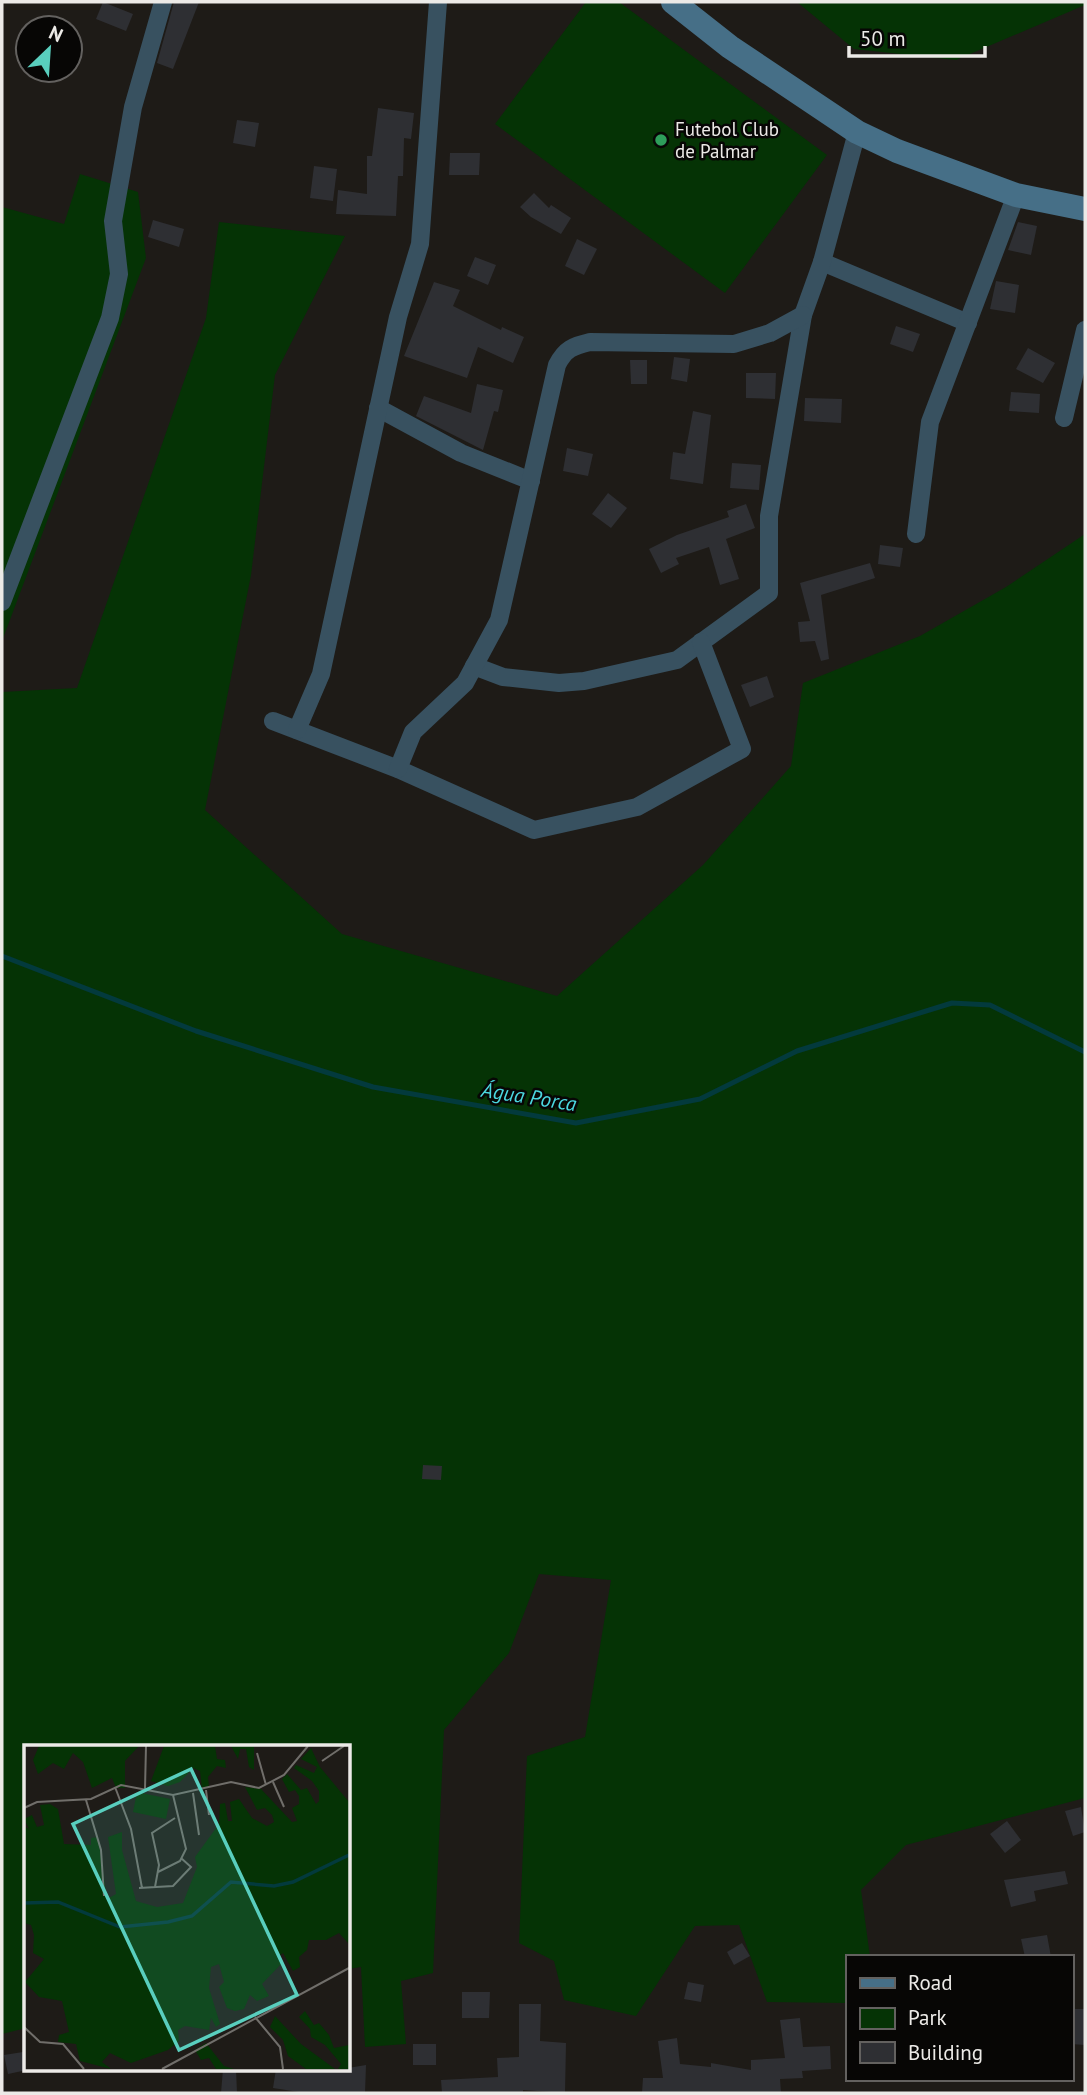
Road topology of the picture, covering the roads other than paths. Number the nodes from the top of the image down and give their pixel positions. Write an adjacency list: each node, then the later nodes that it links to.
1 (163, 2): 15 (street)
2 (438, 2): 11 (street)
3 (673, 2): 4 (main road)
4 (857, 132): 5 (main road); 7 (street)
5 (1016, 194): 6 (main road); 9 (street)
6 (1085, 209)
7 (821, 262): 8 (street); 9 (street)
8 (803, 314): 13 (street); 16 (street)
9 (968, 323): 14 (street)
10 (1085, 330): 12 (street)
11 (378, 408): 13 (street); 19 (street)
12 (1064, 418)
13 (531, 481): 17 (street)
14 (916, 534)
15 (2, 602)
16 (701, 642): 17 (street); 20 (street)
17 (474, 666): 20 (street)
18 (273, 721): 19 (street)
19 (297, 730): 20 (street)
20 (398, 769)

